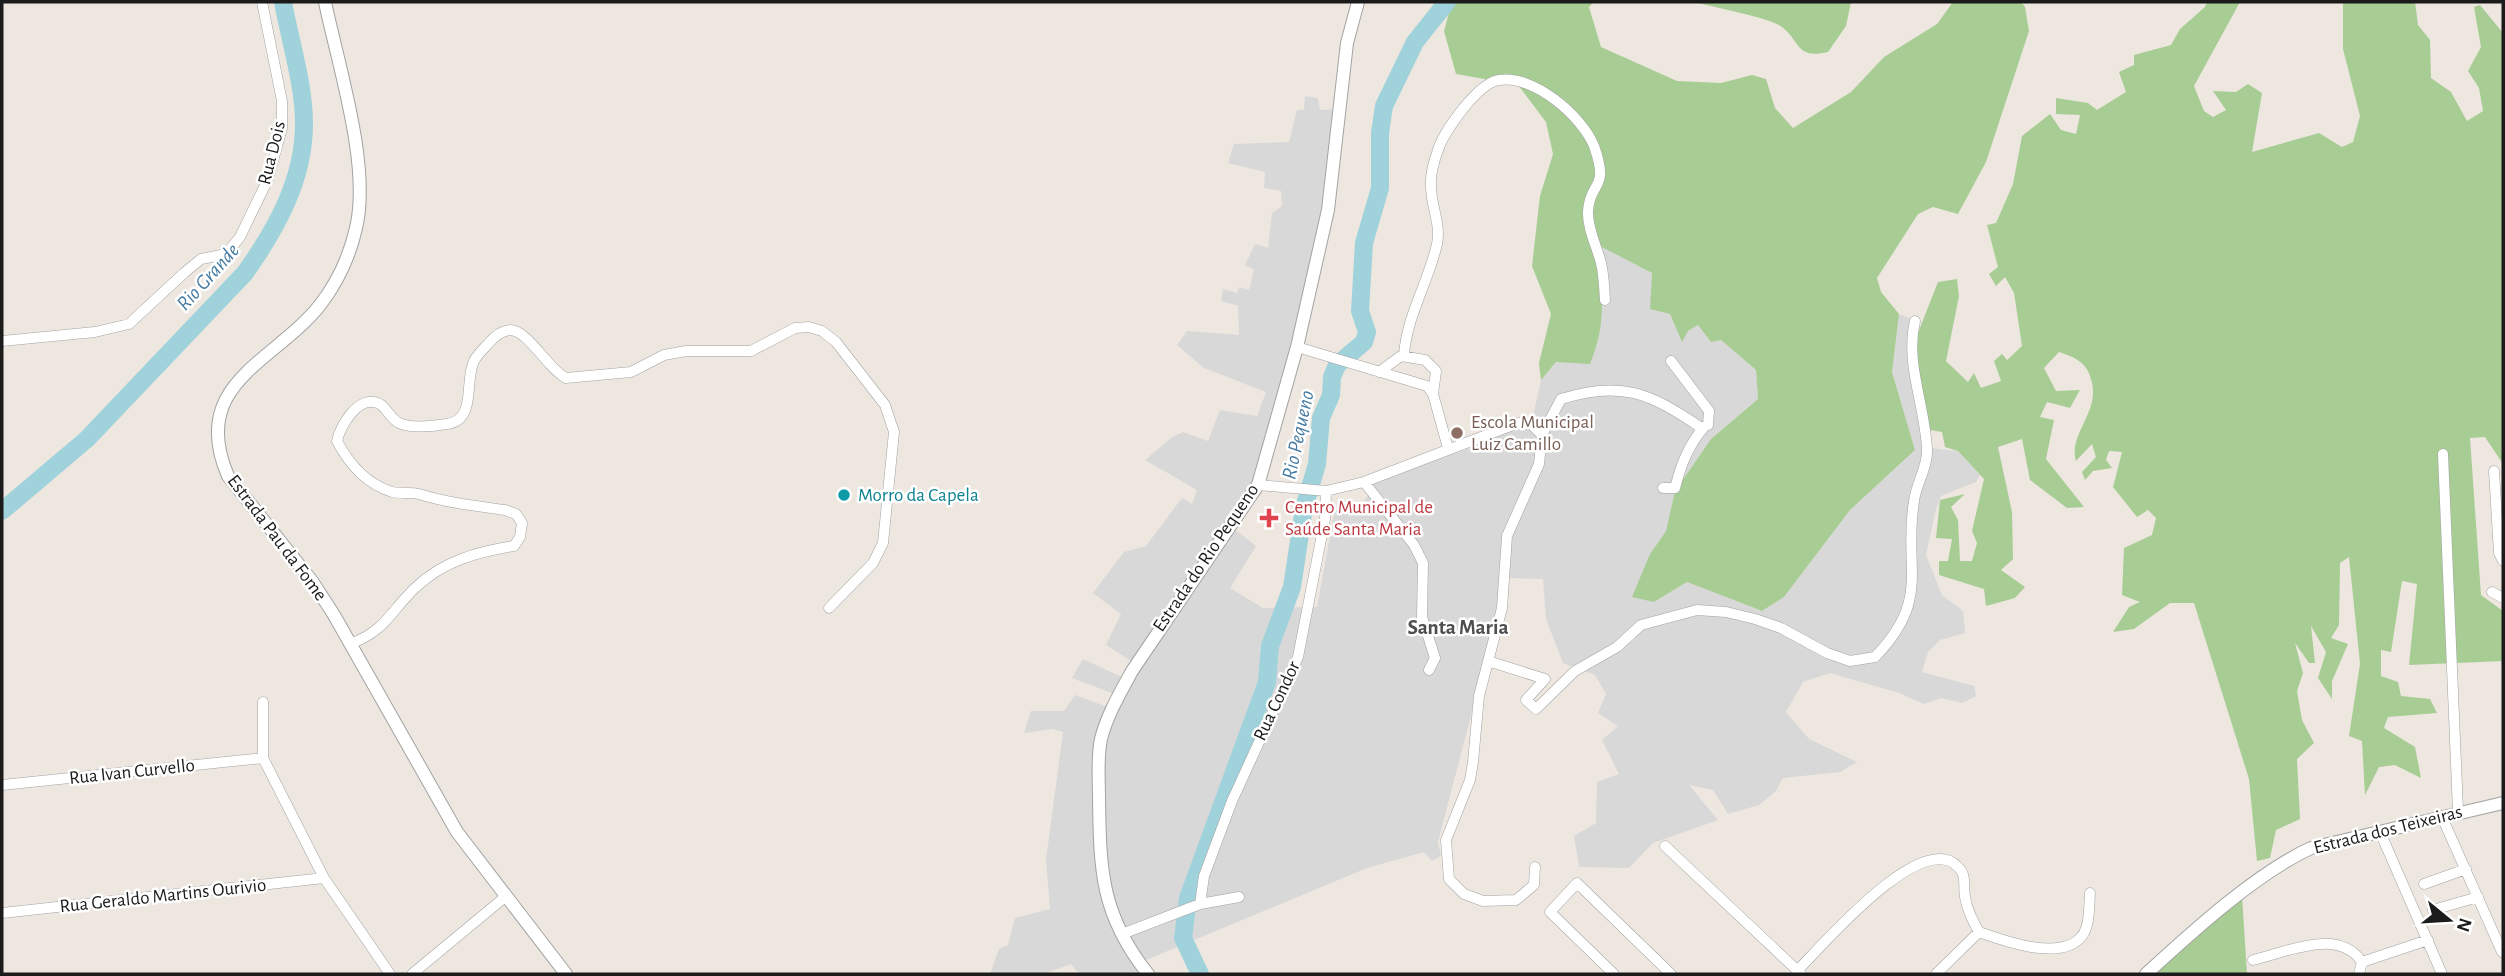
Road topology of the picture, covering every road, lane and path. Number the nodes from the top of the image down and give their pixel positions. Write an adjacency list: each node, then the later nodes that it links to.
1 (262, 2): 6 (street, Rua Dois)
2 (325, 2): 25 (street, Estrada Pau da Fome)
3 (1358, 2): 7 (street, Estrada do Rio Pequeno)
4 (1605, 300): 8 (street)
5 (1915, 321): 26 (street)
6 (2, 341)
7 (1297, 347): 10 (street); 18 (street, Estrada do Rio Pequeno)
8 (1405, 356): 10 (street); 11 (street)
9 (1671, 361): 12 (street)
10 (1379, 372): 11 (street)
11 (1433, 394): 14 (street)
12 (1704, 428): 13 (street); 19 (street)
13 (1542, 435): 14 (street); 26 (street)
14 (1448, 448): 17 (street)
15 (2443, 454): 32 (street)
16 (2494, 471): 21 (street)
17 (1364, 482): 20 (street); 27 (street)
18 (1258, 485): 20 (street); 48 (street, Estrada do Rio Pequeno)
19 (1663, 488)
20 (1322, 491): 44 (street, Rua Condor)
21 (2503, 561)
22 (2492, 592): 23 (street)
23 (2503, 597)
24 (829, 608): 25 (street)
25 (350, 644): 41 (street, Estrada Pau da Fome)
26 (1488, 661): 36 (street)
27 (1429, 670)
28 (263, 702): 29 (street)
29 (262, 758): 30 (street, Rua Ivan Curvello); 38 (street)
30 (2, 785)
31 (2503, 803): 32 (street, Estrada dos Teixeiras)
32 (2458, 811): 33 (street, Estrada dos Teixeiras)
33 (2442, 817): 34 (street, Estrada dos Teixeiras); 37 (street)
34 (2380, 832): 49 (street); 61 (street, Estrada dos Teixeiras)
35 (1665, 846): 53 (street)
36 (1535, 867)
37 (2466, 869): 39 (street); 43 (street)
38 (324, 878): 46 (street, Rua Geraldo Martins Ourivio); 54 (street)
39 (2424, 884)
40 (2090, 893): 47 (street)
41 (505, 897): 55 (street); 56 (street, Estrada Pau da Fome)
42 (1239, 897): 44 (street)
43 (2477, 897): 45 (street); 50 (street)
44 (1197, 905): 48 (street)
45 (2433, 910)
46 (2, 913)
47 (1979, 932): 53 (street); 60 (street)
48 (1122, 934): 57 (street, Estrada do Rio Pequeno)
49 (2428, 940): 52 (street); 63 (street)
50 (2501, 952)
51 (2253, 960): 52 (street)
52 (2362, 962): 62 (street)
53 (1799, 973)
54 (390, 974)
55 (412, 974)
56 (566, 974)
57 (1148, 974)
58 (1614, 974): 59 (street)
59 (1671, 974)
60 (1936, 974)
61 (2146, 974)
62 (2359, 974)
63 (2442, 974)

